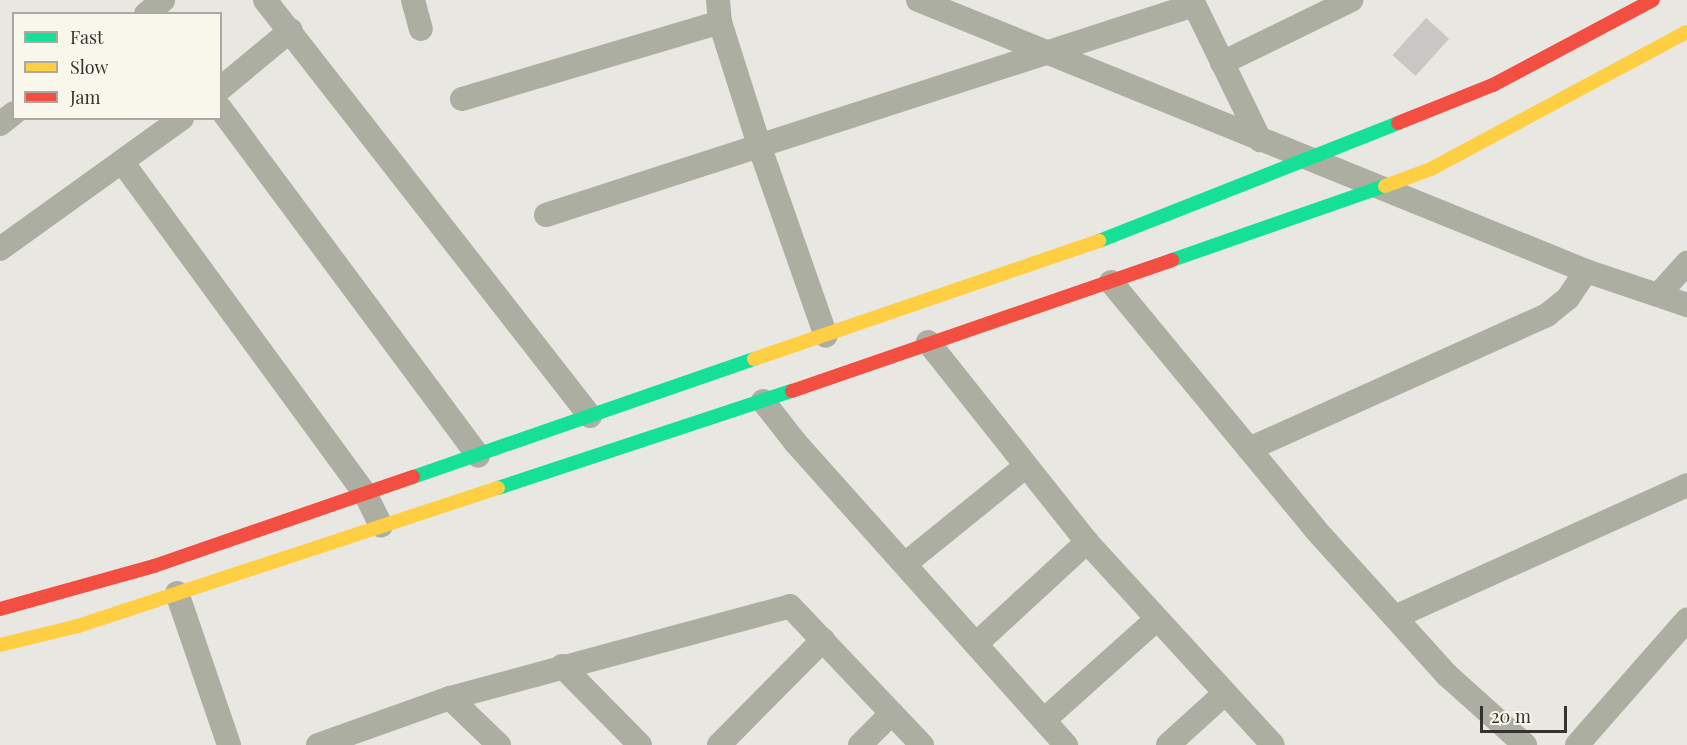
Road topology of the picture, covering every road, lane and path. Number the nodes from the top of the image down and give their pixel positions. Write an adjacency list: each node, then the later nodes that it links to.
1 (163, 0): 10 (street)
2 (265, 0): 12 (street)
3 (413, 0): 11 (street)
4 (918, 0): 14 (street)
5 (1351, 0): 15 (street)
6 (1653, 0): 8 (street)
7 (1193, 3): 14 (street); 15 (street)
8 (1619, 8): 24 (street)
9 (719, 11): 17 (street); 23 (street)
10 (148, 12)
11 (421, 29)
12 (291, 30): 16 (street); 37 (street)
13 (1687, 32): 26 (street)
14 (1048, 52): 22 (street); 23 (street)
15 (1222, 63): 22 (street)
16 (222, 87)
17 (462, 99)
18 (222, 111): 39 (street)
19 (12, 115): 21 (street)
20 (179, 120): 25 (street)
21 (0, 124)
22 (1260, 140): 24 (street)
23 (759, 145): 27 (street); 34 (street)
24 (1309, 160): 26 (street); 34 (street)
25 (123, 163): 28 (street); 42 (street)
26 (1384, 186): 30 (street); 31 (street)
27 (546, 215)
28 (0, 249)
29 (1687, 263): 32 (street)
30 (1586, 271): 32 (street); 38 (street)
31 (1111, 282): 35 (street); 38 (street)
32 (1659, 294): 33 (street)
33 (1687, 305)
34 (826, 336): 37 (street)
35 (928, 342): 36 (street); 40 (street)
36 (763, 400): 43 (street); 45 (street)
37 (590, 416): 39 (street)
38 (1249, 449): 48 (street)
39 (478, 456): 42 (street)
40 (1026, 466): 44 (street); 45 (street)
41 (1687, 485): 48 (street)
42 (366, 495): 43 (street); 47 (street)
43 (381, 526): 46 (street)
44 (1087, 542): 49 (street); 52 (street)
45 (905, 564): 52 (street)
46 (177, 593): 53 (street); 59 (street)
47 (0, 609)
48 (1395, 617): 69 (street)
49 (1156, 620): 55 (street); 58 (street)
50 (1687, 620): 70 (street)
51 (823, 640): 54 (street); 57 (street); 63 (street)
52 (976, 644): 58 (street)
53 (0, 645)
54 (562, 666): 56 (street); 62 (street)
55 (1224, 694): 67 (street); 68 (street)
56 (450, 698): 60 (street); 61 (street)
57 (892, 713): 64 (street); 65 (street)
58 (1044, 720): 66 (street)
59 (230, 745)
60 (318, 745)
61 (499, 745)
62 (640, 745)
63 (719, 745)
64 (860, 745)
65 (922, 745)
66 (1066, 745)
67 (1168, 745)
68 (1273, 745)
69 (1525, 745)
70 (1577, 745)

